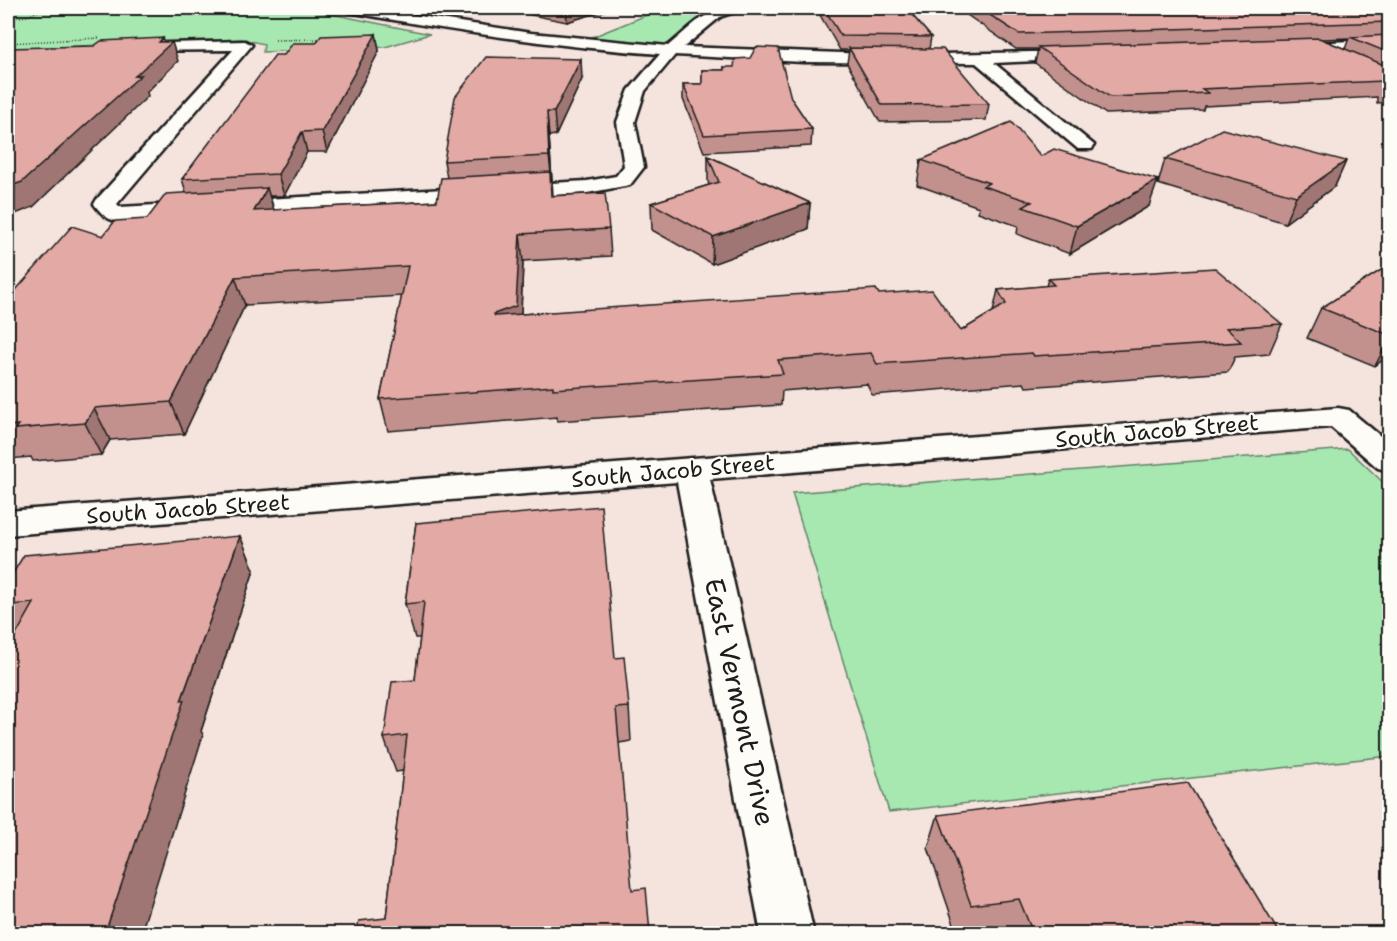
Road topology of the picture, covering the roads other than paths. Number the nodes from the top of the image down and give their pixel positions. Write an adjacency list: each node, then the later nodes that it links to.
1 (349, 8): 6 (street)
2 (733, 8): 11 (street)
3 (844, 8): 4 (street)
4 (939, 8)
5 (463, 14): 6 (street)
6 (431, 24): 11 (street)
7 (1389, 43): 8 (street)
8 (1313, 47): 9 (street); 14 (street)
9 (1278, 48)
10 (114, 49): 11 (street)
11 (670, 52): 13 (street)
12 (1099, 55): 13 (street)
13 (980, 59): 15 (street)
14 (1346, 61)
15 (1085, 145)
16 (1389, 461): 17 (street, South Jacob Street)
17 (691, 470): 18 (street, South Jacob Street); 19 (street, East Vermont Drive)
18 (8, 523)
19 (788, 933)

